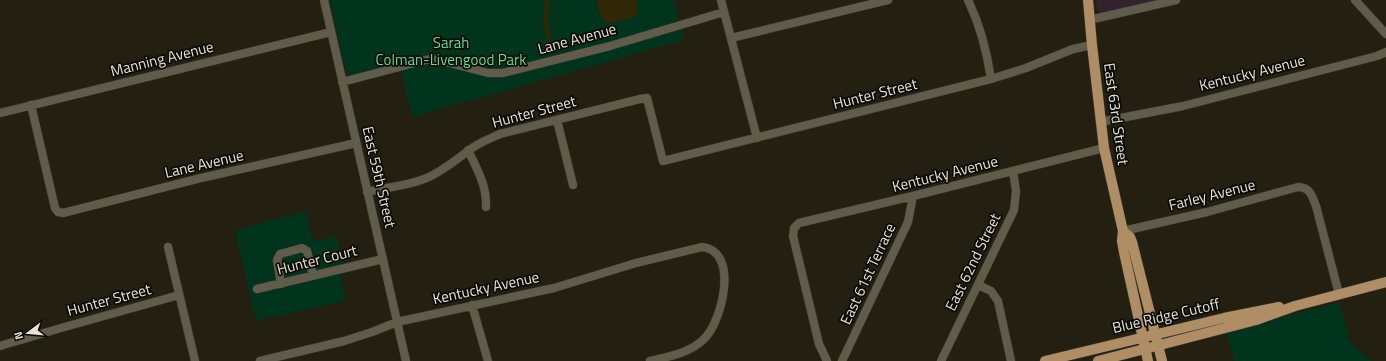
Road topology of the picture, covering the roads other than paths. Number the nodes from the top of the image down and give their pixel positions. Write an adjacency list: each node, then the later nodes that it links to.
1 (324, 0): 10 (street, East 59th Street)
2 (721, 0): 8 (street)
3 (888, 0): 12 (street)
4 (968, 0): 15 (street)
5 (1088, 0): 9 (main road, East 63rd Street)
6 (1176, 0): 9 (street)
7 (1355, 0): 11 (street)
8 (724, 12): 12 (street); 16 (street, Lane Avenue)
9 (1090, 20): 13 (main road, East 63rd Street)
10 (331, 32): 16 (street, East 59th Street); 17 (street, Manning Avenue)
11 (1386, 34)
12 (731, 38): 21 (street)
13 (1092, 45): 15 (street, Hunter Street); 20 (main road, East 63rd Street)
14 (1386, 52): 20 (street, Kentucky Avenue)
15 (991, 79): 21 (street, Hunter Street)
16 (342, 82): 22 (street, East 59th Street)
17 (31, 105): 18 (street, Manning Avenue); 22 (street, Lane Avenue)
18 (0, 113)
19 (557, 120): 21 (street, Hunter Street); 24 (street, Hunter Street); 26 (street)
20 (1100, 122): 23 (main road, East 63rd Street)
21 (757, 138)
22 (356, 143): 27 (street, East 59th Street)
23 (1104, 148): 25 (street, Kentucky Avenue); 30 (main road, East 63rd Street)
24 (468, 150): 27 (street, Hunter Street); 29 (street)
25 (1013, 171): 28 (street, Kentucky Avenue); 36 (street, East 62nd Street)
26 (573, 185)
27 (368, 192): 32 (street, East 59th Street)
28 (913, 196): 53 (street, Kentucky Avenue); 54 (street, East 61st Terrace)
29 (486, 206)
30 (1124, 231): 38 (street, Farley Avenue); 43 (main road, East 63rd Street); 44 (main road, East 63rd Street)
31 (168, 247): 39 (street)
32 (383, 259): 33 (street, Hunter Court); 42 (street, East 59th Street)
33 (314, 275): 35 (street, Hunter Court); 35 (street)
34 (1386, 282): 38 (main road, Blue Ridge Cutoff)
35 (281, 284): 37 (street, Hunter Court)
36 (978, 285): 55 (street, East 62nd Street); 56 (street)
37 (257, 289)
38 (1339, 294): 41 (main road, Blue Ridge Cutoff)
39 (179, 295): 45 (street, Hunter Street); 48 (street)
40 (472, 305): 42 (street, Kentucky Avenue); 51 (street); 52 (street, Kentucky Avenue)
41 (1295, 306): 43 (main road, Blue Ridge Cutoff); 46 (main road, Blue Ridge Cutoff)
42 (397, 322): 49 (street, Kentucky Avenue); 50 (street, East 59th Street)
43 (1155, 334): 44 (main road, Blue Ridge Cutoff); 46 (main road, East 63rd Street)
44 (1143, 337): 47 (main road, East 63rd Street); 57 (main road, Blue Ridge Cutoff)
45 (0, 346)
46 (1158, 346): 47 (main road, Blue Ridge Cutoff); 60 (main road, East 63rd Street)
47 (1145, 349): 58 (main road, Blue Ridge Cutoff); 59 (main road, East 63rd Street)
48 (195, 361)
49 (260, 361)
50 (406, 361)
51 (488, 361)
52 (650, 361)
53 (827, 361)
54 (842, 361)
55 (941, 361)
56 (1011, 361)
57 (1045, 361)
58 (1098, 361)
59 (1148, 361)
60 (1162, 361)

